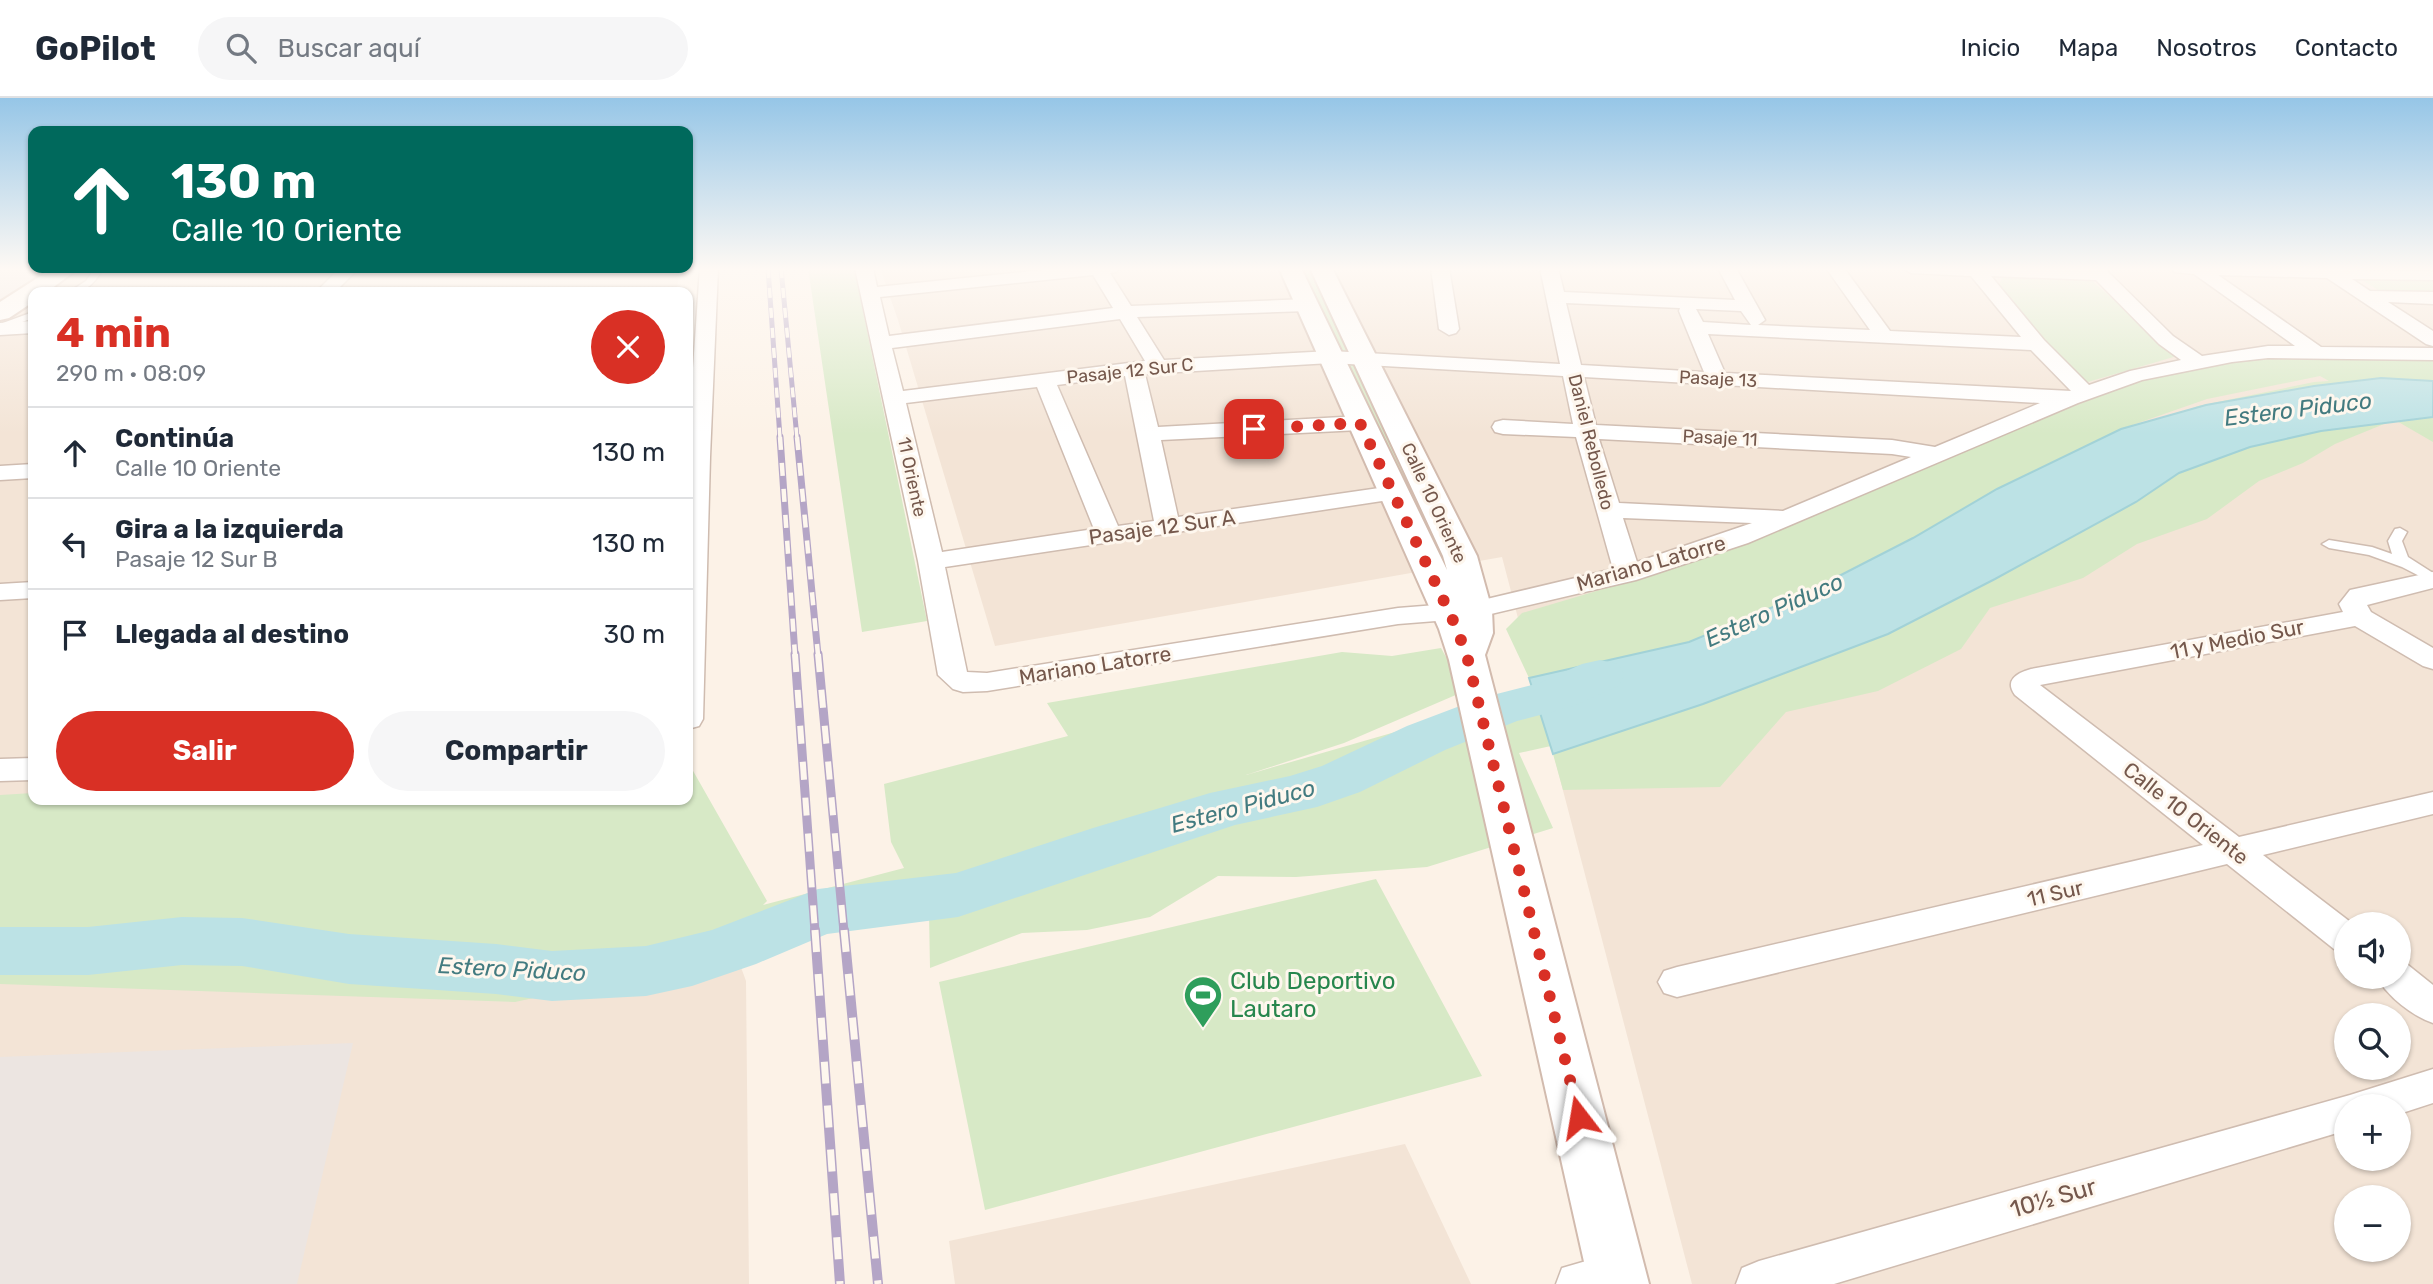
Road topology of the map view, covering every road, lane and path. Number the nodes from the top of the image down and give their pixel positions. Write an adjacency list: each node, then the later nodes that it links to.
1 (697, 323): 28 (street)
2 (877, 323): 24 (street, 11 Oriente)
3 (1041, 323): 24 (street)
4 (1131, 323): 32 (street)
5 (1315, 323): 29 (main road, Calle 10 Oriente)
6 (1349, 323): 30 (main road, Calle 10 Oriente)
7 (1448, 323): 19 (street)
8 (1562, 323): 34 (street, Daniel Rebolledo)
9 (1694, 323): 18 (street)
10 (1757, 323): 20 (street)
11 (1875, 323): 21 (street)
12 (2020, 323): 25 (street)
13 (2150, 323): 22 (street)
14 (2272, 323): 26 (street)
15 (2408, 323): 23 (street)
16 (28, 327): 17 (street)
17 (0, 328)
18 (1696, 328): 20 (street); 35 (street)
19 (1449, 329)
20 (1761, 330): 21 (street)
21 (1884, 335): 25 (street)
22 (2166, 340): 26 (street); 31 (street)
23 (2433, 340)
24 (882, 343): 38 (street, 11 Oriente)
25 (2037, 344): 37 (street)
26 (2308, 350): 27 (street); 31 (street, Mariano Latorre)
27 (2433, 354)
28 (696, 356): 42 (street)
29 (1331, 358): 30 (street, Pasaje 12 Sur C); 32 (street, Pasaje 12 Sur C); 39 (main road, Calle 10 Oriente)
30 (1367, 360): 34 (street, Pasaje 13); 61 (main road, Calle 10 Oriente)
31 (2197, 362): 37 (street, Mariano Latorre)
32 (1158, 366): 33 (street, Pasaje 12 Sur C)
33 (1134, 369): 36 (street, Pasaje 12 Sur C); 43 (street)
34 (1573, 372): 35 (street, Pasaje 13); 41 (street, Daniel Rebolledo)
35 (1717, 378): 37 (street, Pasaje 13)
36 (1045, 381): 38 (street, Pasaje 12 Sur C); 53 (street)
37 (2077, 395): 44 (street, Mariano Latorre)
38 (895, 398): 55 (street, 11 Oriente)
39 (1360, 423): 43 (street); 48 (main road, Calle 10 Oriente)
40 (1503, 427): 41 (street, Pasaje 11)
41 (1586, 432): 44 (street, Pasaje 11); 49 (street, Daniel Rebolledo)
42 (694, 433): 46 (street)
43 (1148, 434): 51 (street)
44 (1936, 454): 50 (street, Mariano Latorre)
45 (28, 471): 47 (street)
46 (693, 471)
47 (0, 473)
48 (1393, 493): 51 (street, Pasaje 12 Sur A); 61 (main road, Calle 10 Oriente)
49 (1608, 510): 50 (street); 57 (street, Daniel Rebolledo)
50 (1787, 518): 57 (street, Mariano Latorre)
51 (1168, 526): 53 (street, Pasaje 12 Sur A)
52 (2400, 532): 56 (lane)
53 (1109, 535): 55 (street, Pasaje 12 Sur A)
54 (2329, 544): 56 (lane)
55 (930, 561): 64 (street, 11 Oriente)
56 (2405, 563): 58 (lane)
57 (1627, 574): 61 (street, Mariano Latorre)
58 (2433, 579): 62 (street)
59 (28, 590): 60 (street)
60 (0, 592)
61 (1461, 611): 64 (street, Mariano Latorre); 77 (main road, Calle 10 Oriente)
62 (2359, 617): 63 (street); 65 (street, 11 y Medio Sur)
63 (2433, 660)
64 (963, 683)
65 (2025, 689): 69 (street, Calle 10 Oriente)
66 (28, 769): 67 (street)
67 (0, 770)
68 (2433, 803): 69 (street, 11 Sur)
69 (2234, 851): 70 (street, Calle 10 Oriente); 71 (street, 11 Sur)
70 (2334, 929)
71 (1677, 982)
72 (2411, 989): 73 (street)
73 (2433, 1007)
74 (2433, 1086): 75 (street)
75 (2406, 1094)
76 (2334, 1116): 78 (street, 10½ Sur)
77 (1605, 1281)
78 (1759, 1284)

